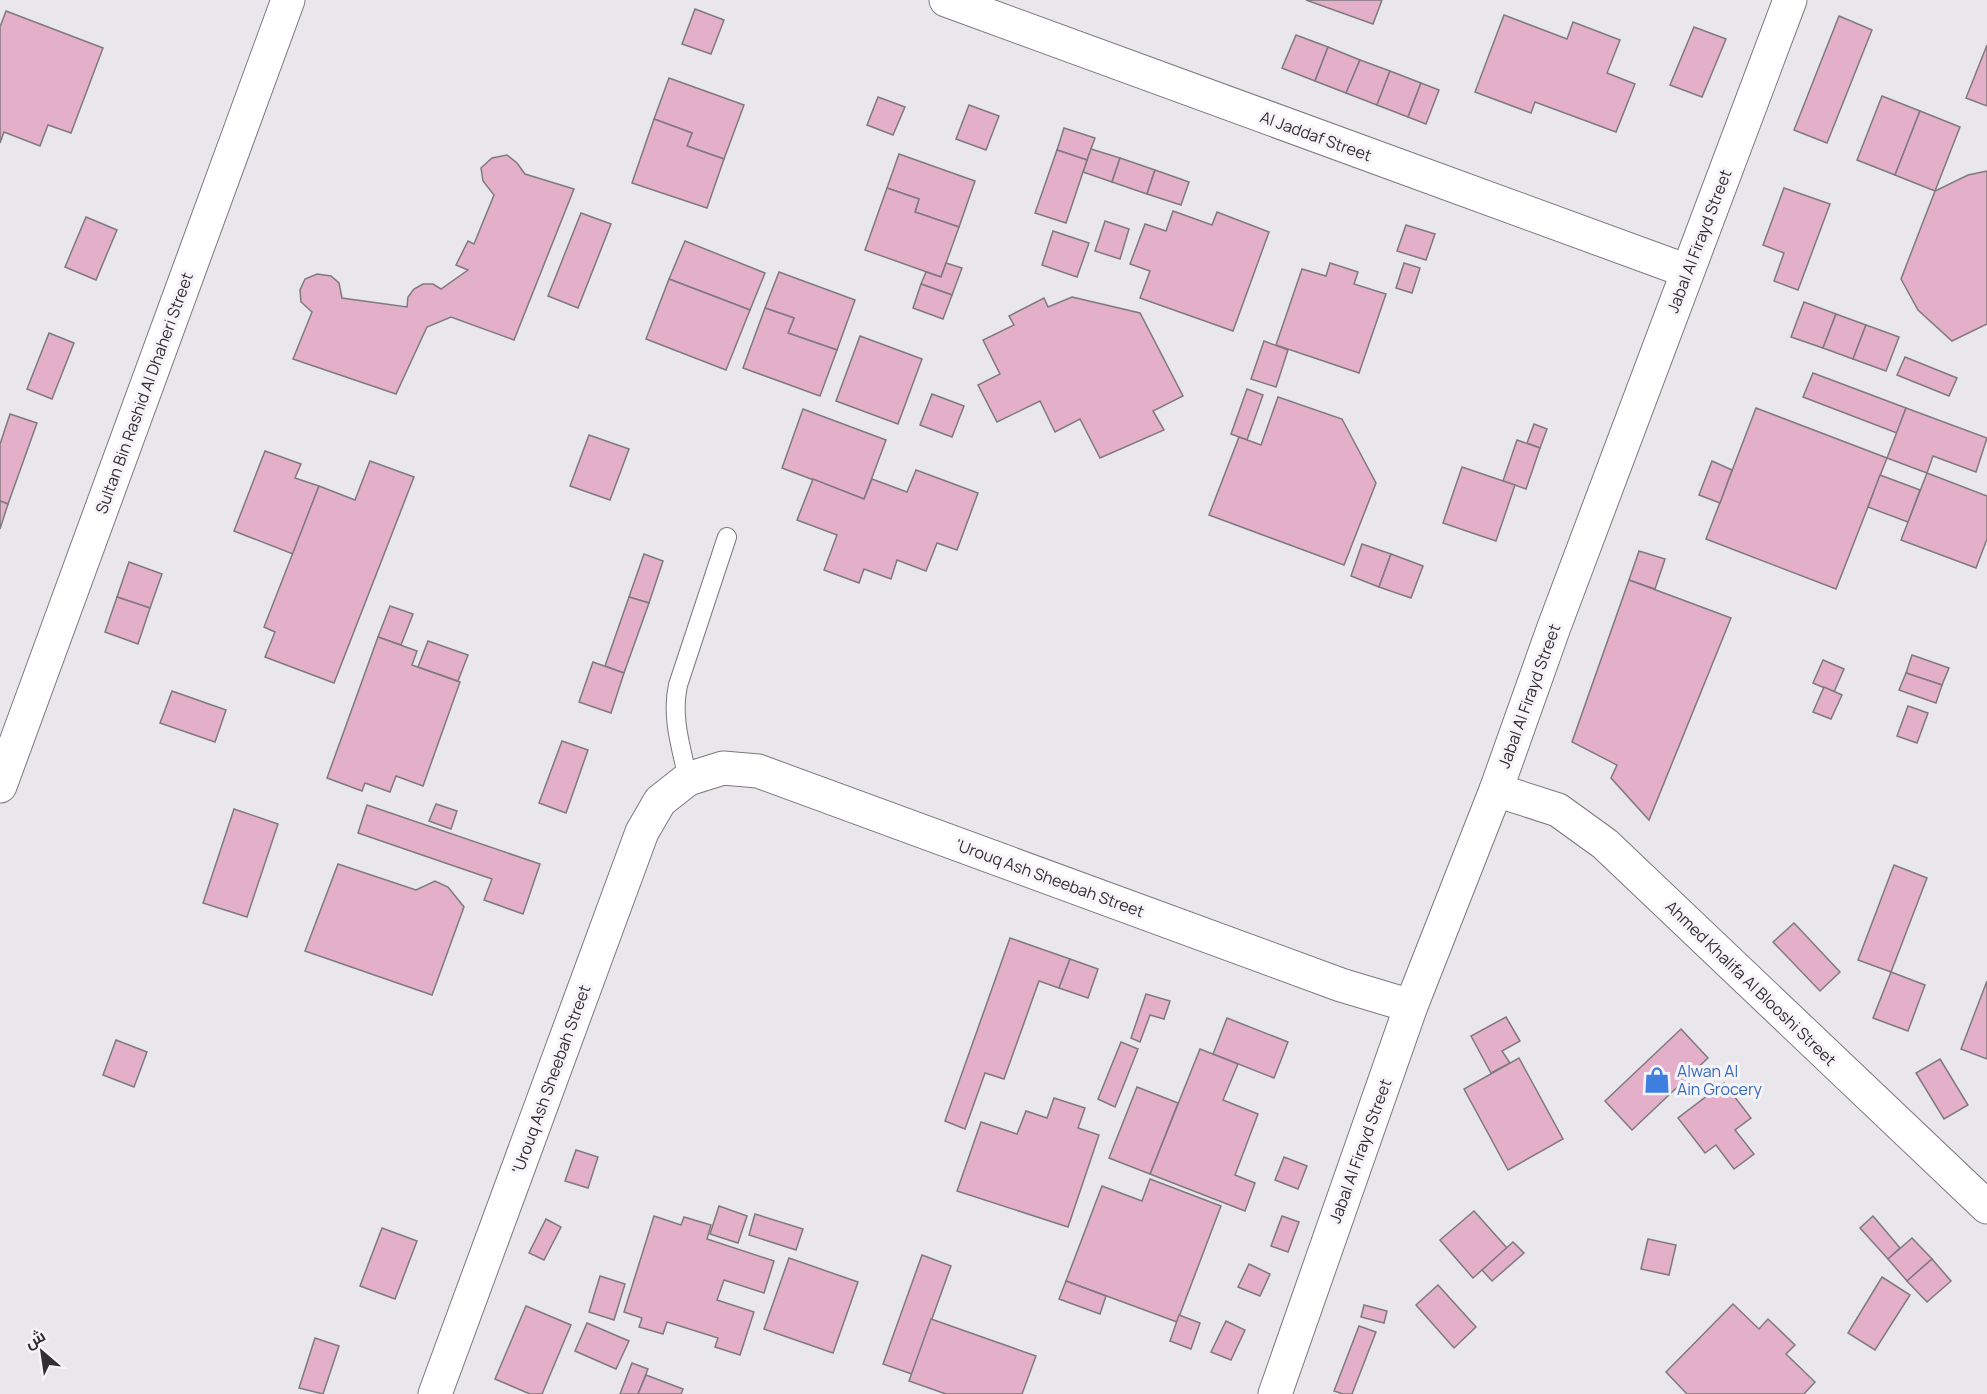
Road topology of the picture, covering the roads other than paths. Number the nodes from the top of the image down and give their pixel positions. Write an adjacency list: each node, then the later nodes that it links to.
1 (288, 0): 7 (street, Sultan Bin Rashid Al Dhaheri Street)
2 (946, 0): 4 (street, Al Jaddaf Street)
3 (1790, 0): 4 (street, Jabal Al Firayd Street)
4 (1687, 271): 8 (street, Jabal Al Firayd Street)
5 (727, 537): 6 (lane)
6 (688, 779): 9 (street, 'Urouq Ash Sheebah Street); 11 (street, 'Urouq Ash Sheebah Street)
7 (0, 786)
8 (1496, 789): 9 (street, Jabal Al Firayd Street); 10 (street, Ahmed Khalifa Al Blooshi Street)
9 (1411, 1006): 12 (street, Jabal Al Firayd Street)
10 (1987, 1207)
11 (435, 1394)
12 (1275, 1394)

